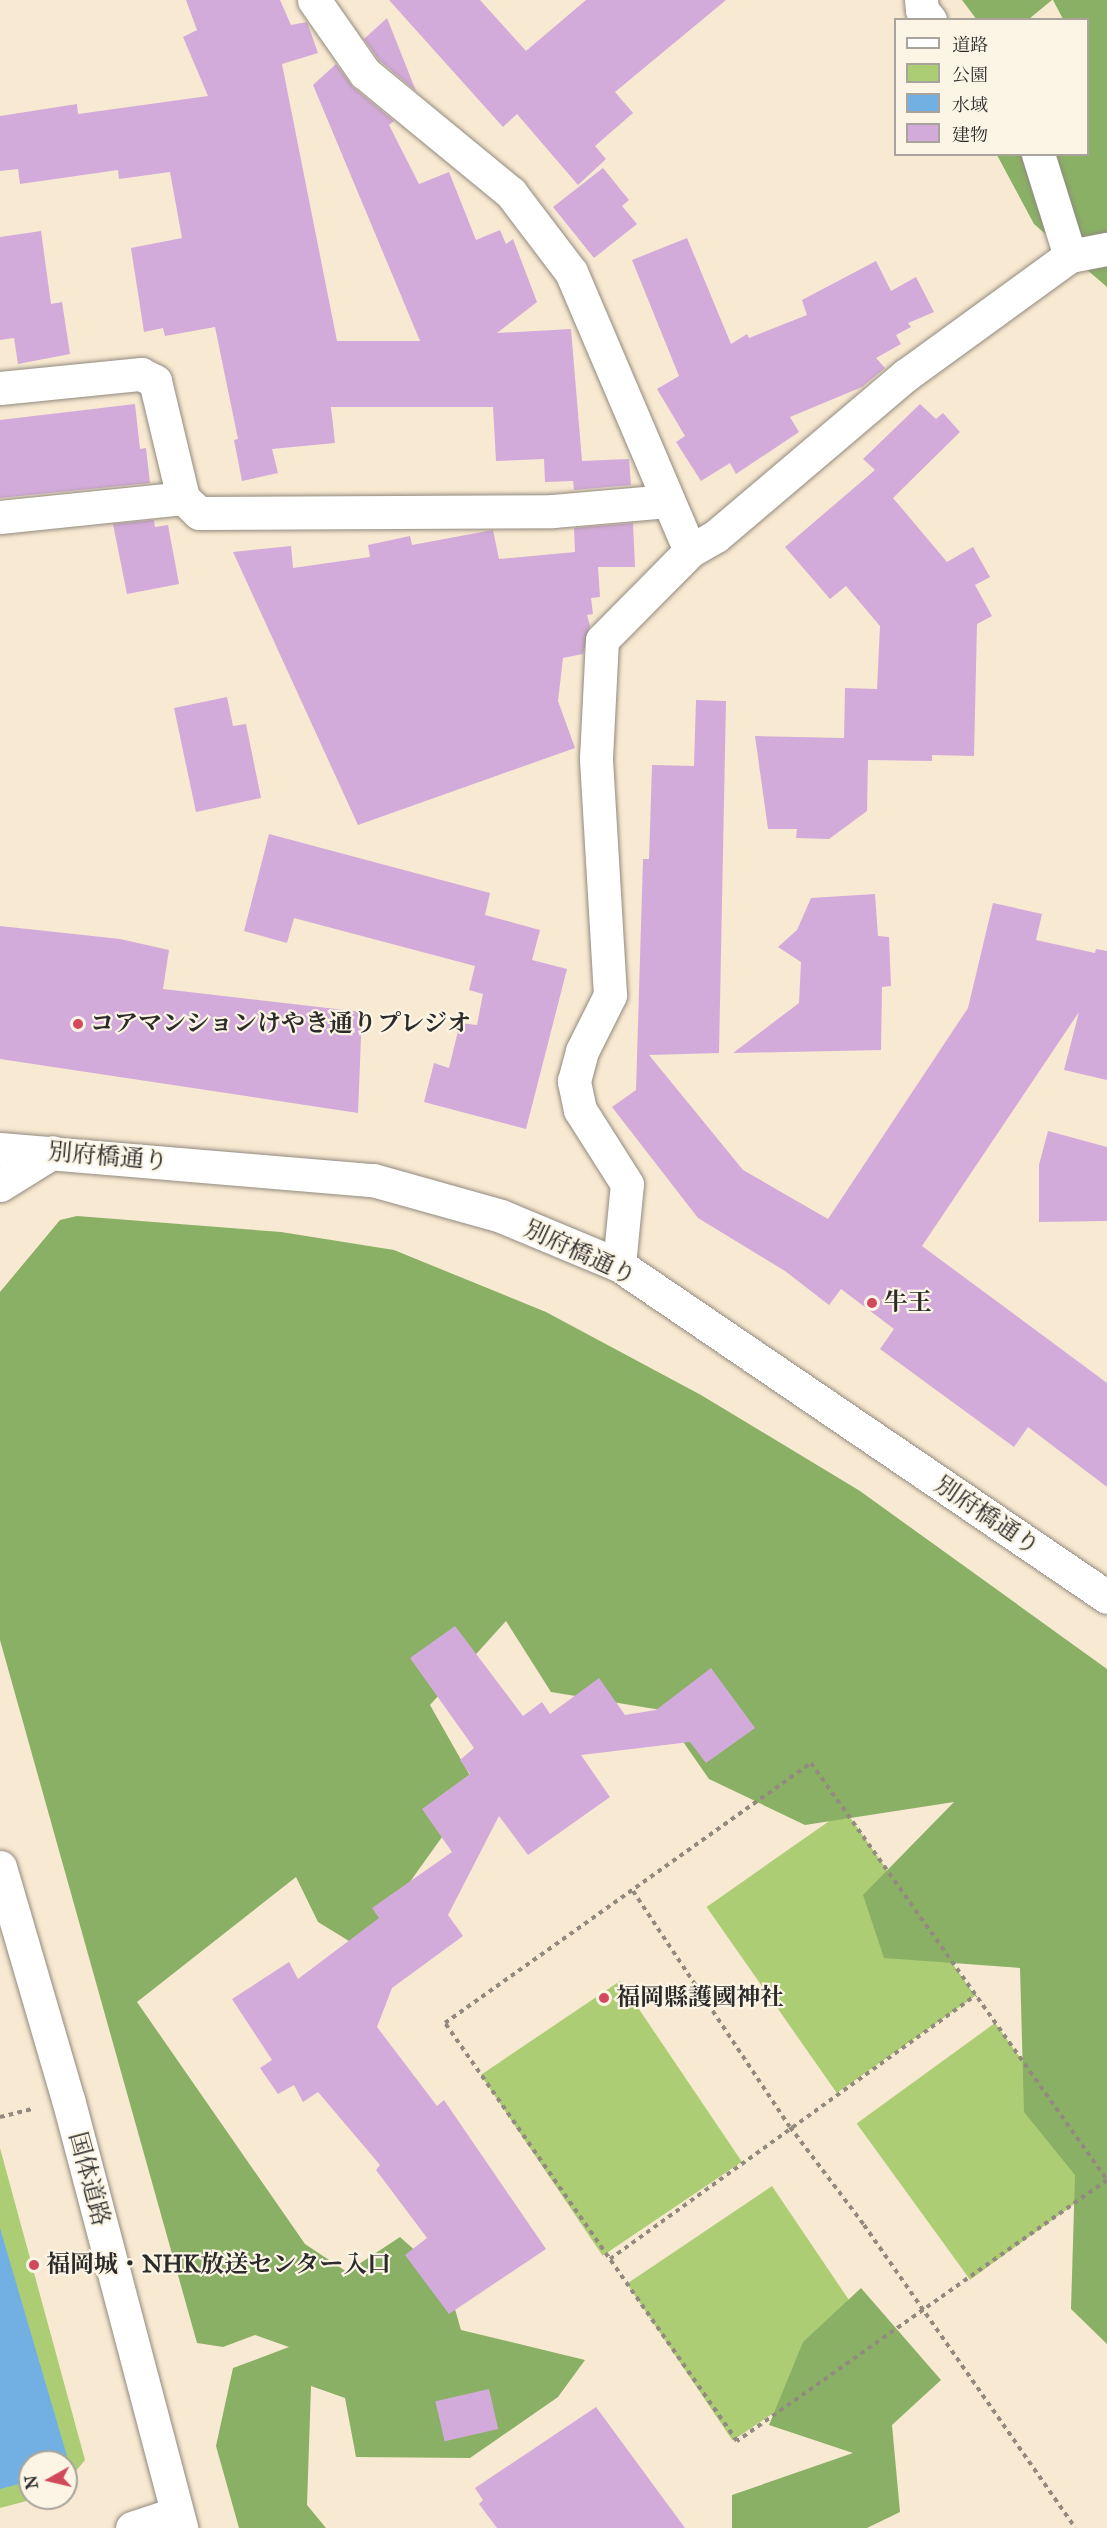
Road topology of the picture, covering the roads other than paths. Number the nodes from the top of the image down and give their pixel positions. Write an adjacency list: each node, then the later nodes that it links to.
1 (314, 0): 9 (main road)
2 (921, 0): 3 (main road)
3 (928, 18)
4 (1039, 156): 6 (main road)
5 (1107, 249): 6 (main road)
6 (1070, 256): 11 (main road)
7 (0, 388): 8 (main road)
8 (183, 498): 9 (main road); 10 (main road)
9 (668, 501): 11 (main road)
10 (0, 517)
11 (690, 551): 15 (main road)
12 (0, 1149): 13 (main road, 別府橋通り)
13 (53, 1152): 14 (main road); 15 (main road, 別府橋通り)
14 (0, 1185)
15 (619, 1265): 16 (main road, 別府橋通り)
16 (1107, 1597)
17 (0, 1867): 18 (main road, 国体道路)
18 (179, 2520): 19 (main road)
19 (132, 2528)

